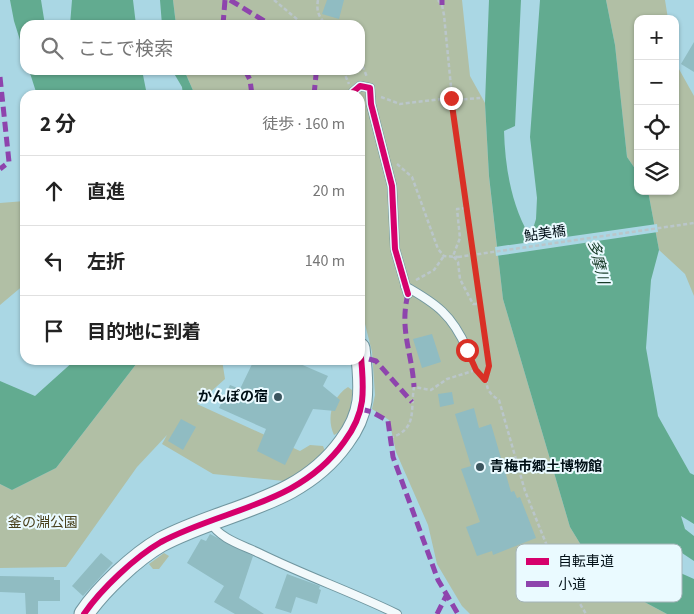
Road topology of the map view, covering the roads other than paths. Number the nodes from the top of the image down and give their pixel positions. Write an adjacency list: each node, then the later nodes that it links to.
1 (355, 90): 2 (lane)
2 (405, 286): 3 (lane); 4 (lane)
3 (408, 294)
4 (467, 350)
5 (361, 365): 6 (street)
6 (210, 522): 7 (street); 8 (lane)
7 (84, 614)
8 (397, 614)

